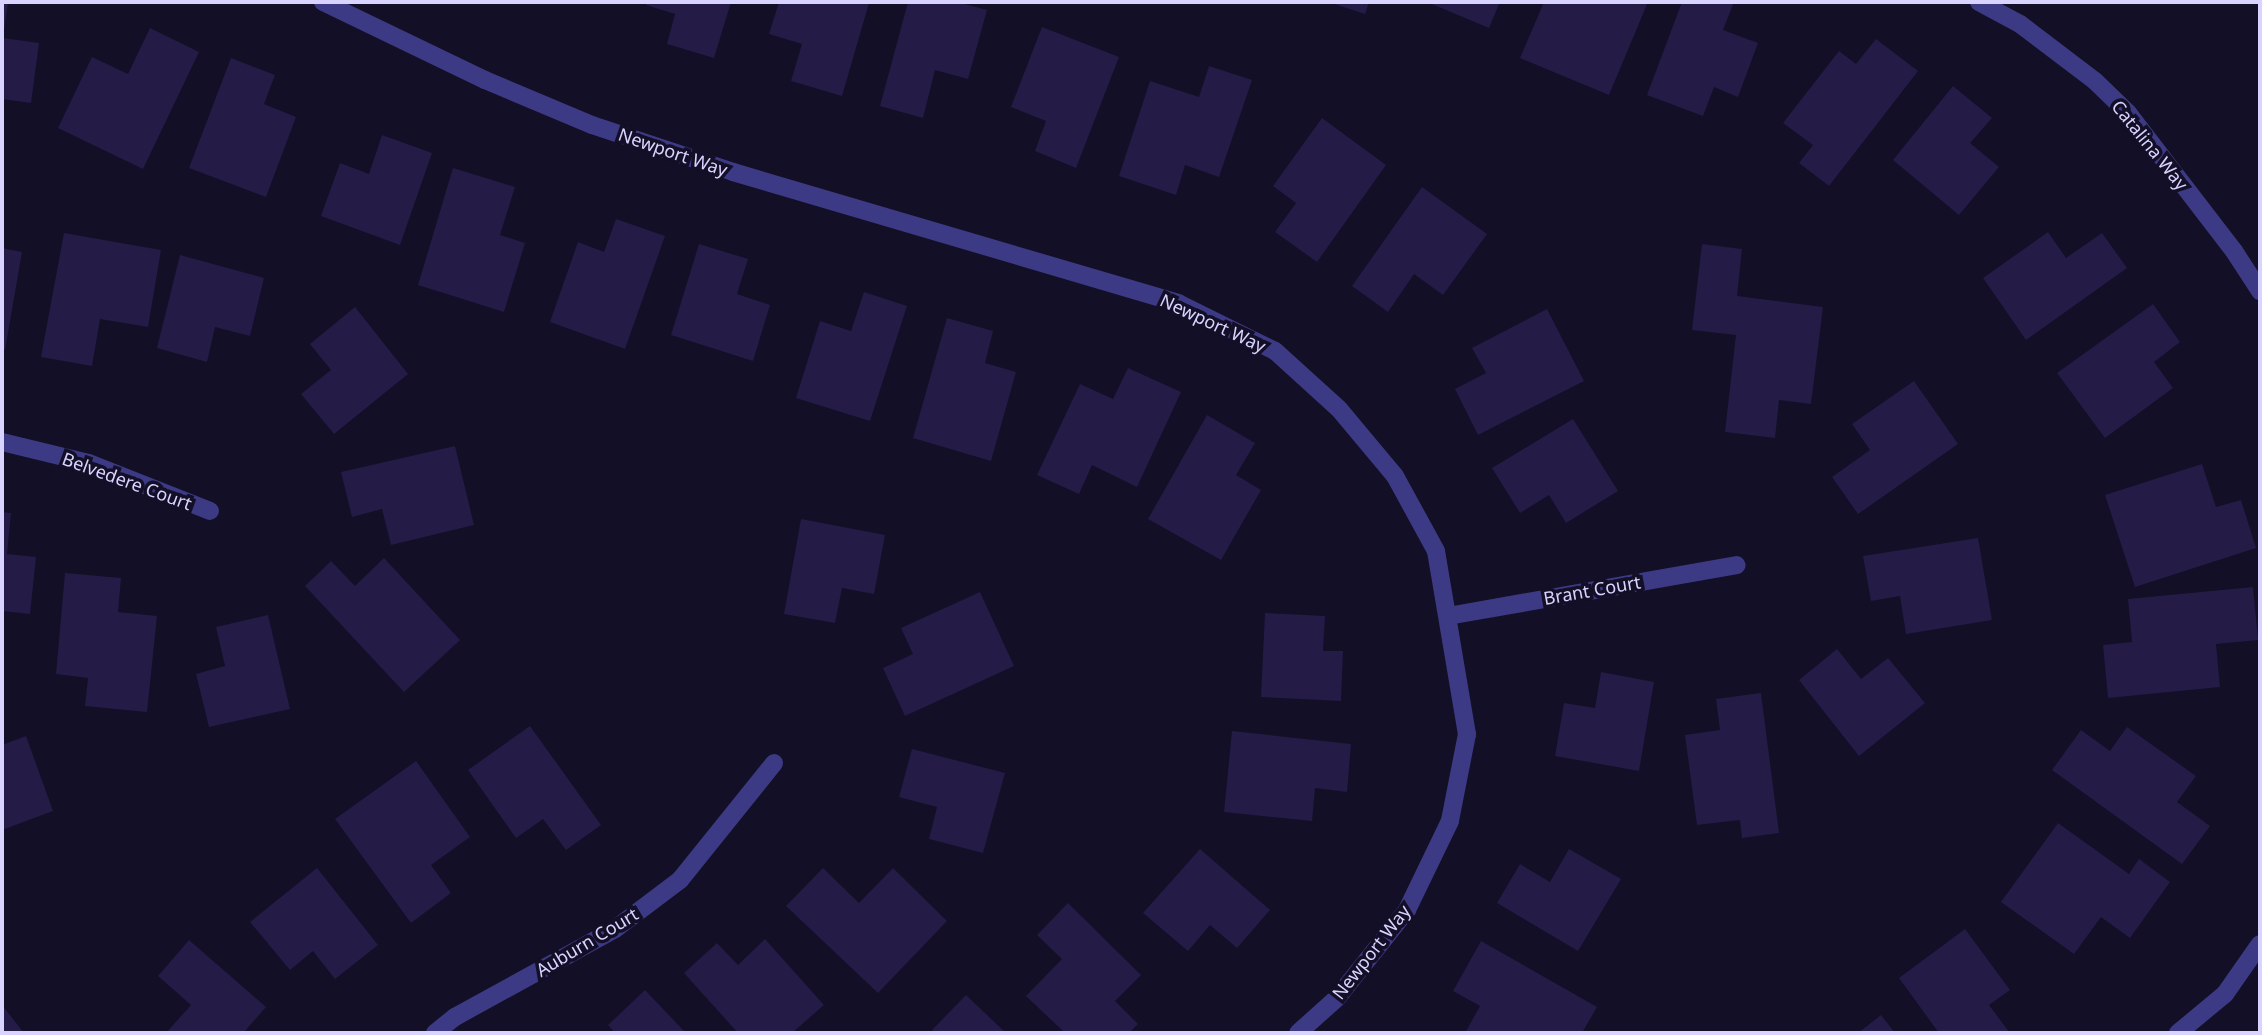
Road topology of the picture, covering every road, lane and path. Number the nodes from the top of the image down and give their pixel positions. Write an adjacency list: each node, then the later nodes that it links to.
1 (323, 2): 7 (street, Newport Way)
2 (1979, 2): 3 (street, Catalina Way)
3 (2260, 291)
4 (2, 442): 5 (street, Belvedere Court)
5 (210, 511)
6 (1737, 565): 7 (street, Brant Court)
7 (1448, 616): 11 (street, Newport Way)
8 (774, 763): 10 (street, Auburn Court)
9 (2260, 944): 12 (street)
10 (435, 1033)
11 (1298, 1033)
12 (2178, 1033)

